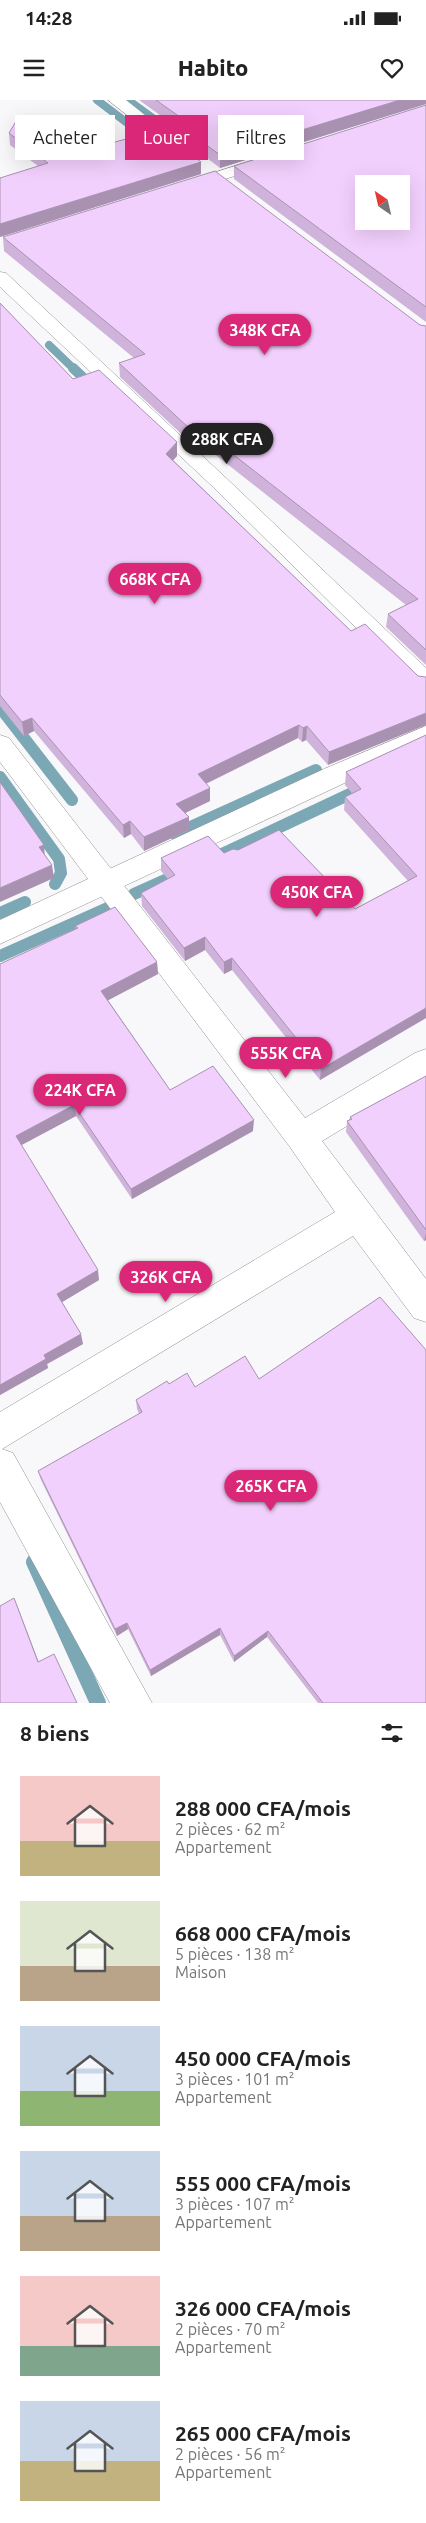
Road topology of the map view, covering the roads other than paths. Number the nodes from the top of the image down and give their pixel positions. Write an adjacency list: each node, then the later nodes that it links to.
1 (116, 100): 3 (street)
2 (269, 160): 3 (street)
3 (216, 177): 4 (street); 5 (street)
4 (232, 188)
5 (170, 192)
6 (0, 277): 7 (street)
7 (426, 682)
8 (426, 735): 10 (street)
9 (0, 744): 10 (street)
10 (106, 883): 11 (street); 13 (street)
11 (0, 933)
12 (426, 1062): 13 (street)
13 (301, 1137): 14 (street)
14 (357, 1216): 15 (street); 16 (street)
15 (426, 1306)
16 (0, 1432)
17 (0, 1466): 18 (street)
18 (132, 1703)

